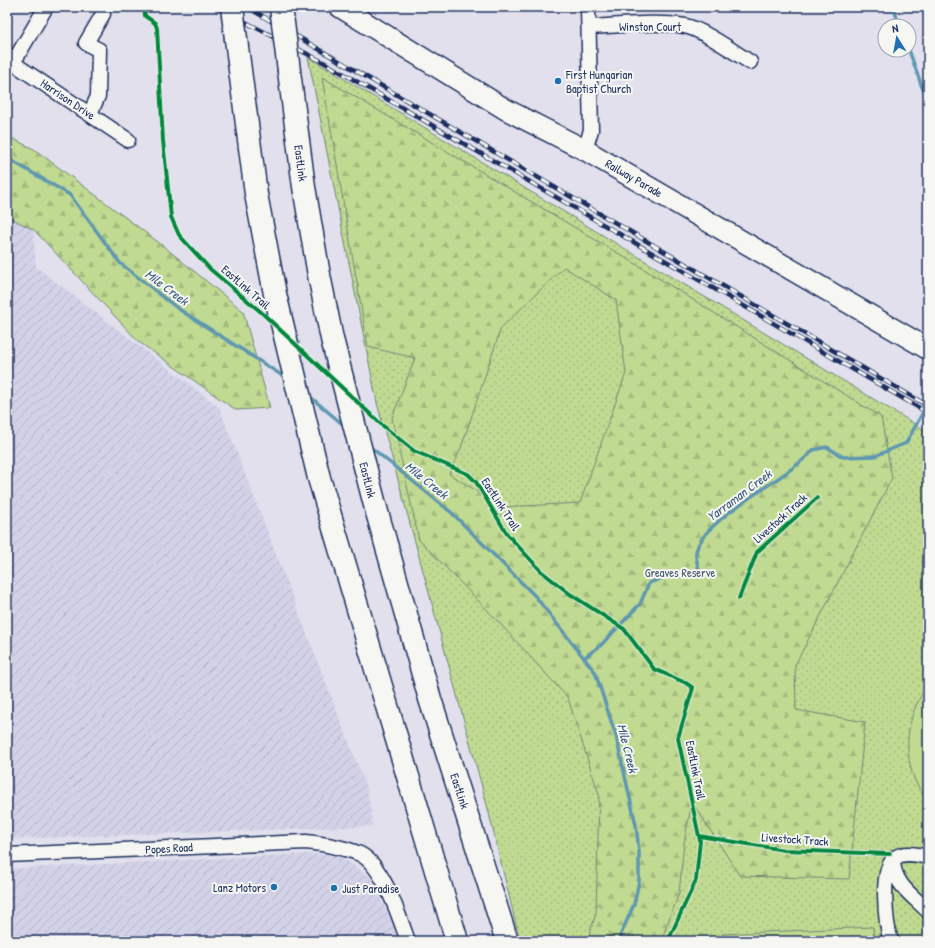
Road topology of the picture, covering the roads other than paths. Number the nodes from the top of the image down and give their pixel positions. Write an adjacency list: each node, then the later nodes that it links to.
1 (46, 7): 8 (street)
2 (232, 7): 19 (highway, bridge)
3 (281, 7): 20 (highway, EastLink, bridge)
4 (588, 7): 7 (street)
5 (348, 9): 12 (main road, Railway Parade)
6 (103, 14): 10 (street)
7 (589, 27): 9 (street, Winston Court); 12 (street)
8 (10, 61): 10 (street, Harrison Drive)
9 (750, 62)
10 (90, 114): 11 (street, Harrison Drive)
11 (128, 140)
12 (585, 150): 13 (main road, Railway Parade)
13 (928, 349)
14 (7, 855): 18 (street, Popes Road)
15 (928, 857): 16 (street)
16 (893, 860): 17 (street); 21 (street)
17 (928, 911)
18 (408, 941)
19 (457, 941)
20 (507, 941)
21 (891, 941)

